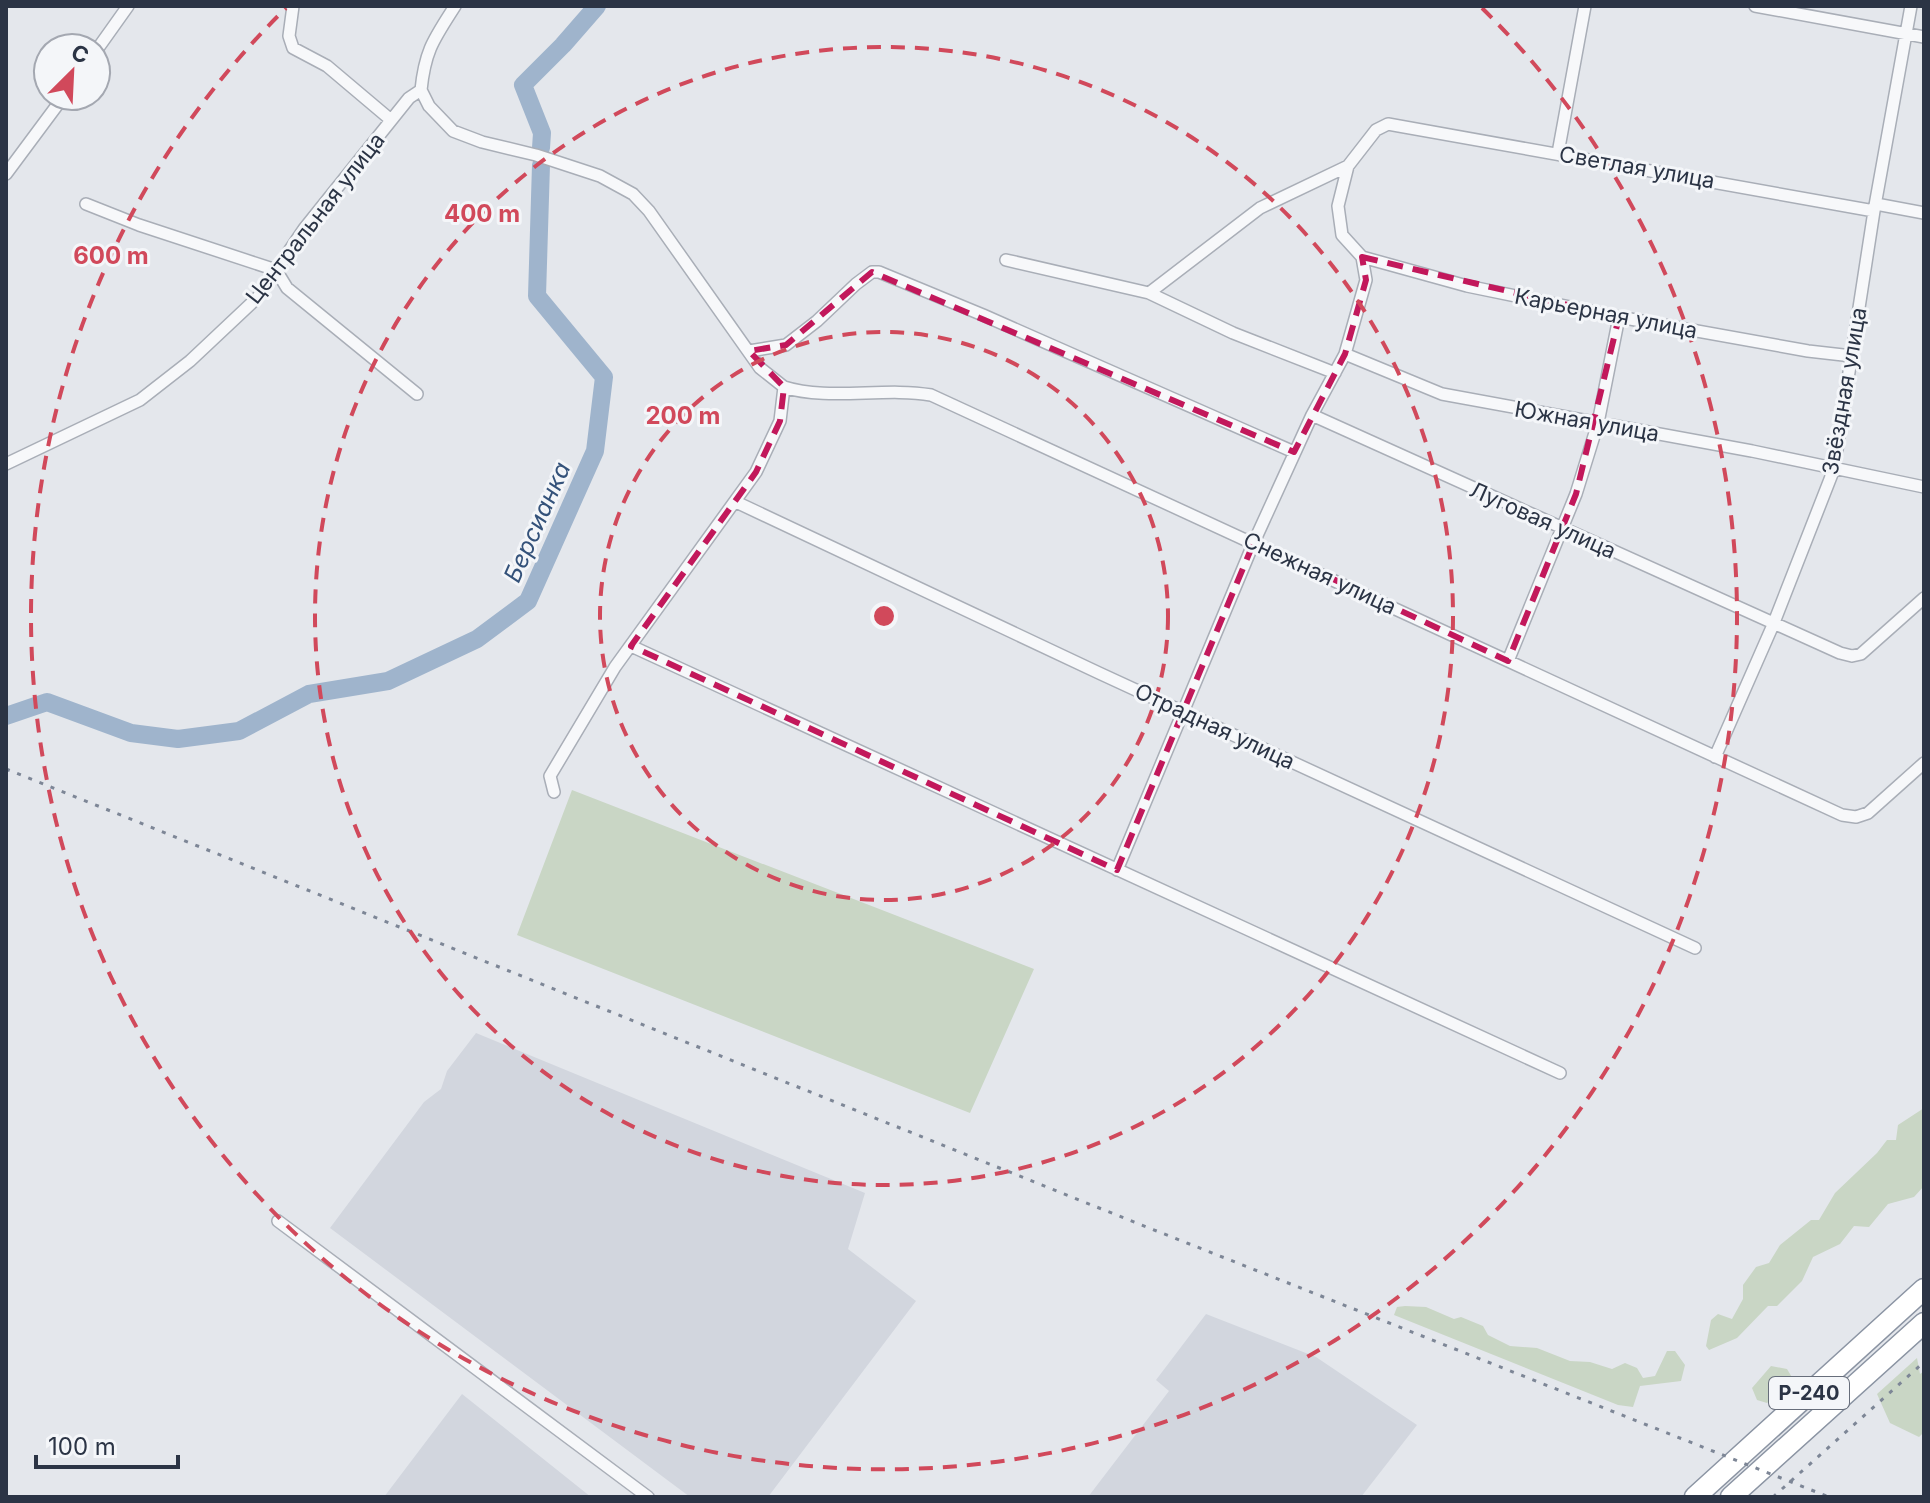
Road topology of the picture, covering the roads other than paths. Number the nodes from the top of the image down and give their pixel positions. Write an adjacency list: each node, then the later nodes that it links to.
1 (128, 6): 7 (street)
2 (293, 6): 12 (street)
3 (455, 6): 10 (street)
4 (1585, 6): 13 (street)
5 (1755, 6): 8 (street)
6 (1911, 6): 8 (street, Звёздная улица)
7 (110, 32)
8 (1905, 34): 9 (street); 17 (street, Звёздная улица)
9 (1924, 37)
10 (421, 90): 12 (street, Центральная улица); 24 (street)
11 (52, 112): 15 (street)
12 (391, 120): 21 (street, Центральная улица)
13 (1558, 153): 14 (street, Светлая улица); 17 (street, Светлая улица)
14 (1348, 166): 19 (street); 22 (street)
15 (6, 174)
16 (86, 204): 21 (street)
17 (1875, 208): 18 (street, Светлая улица); 26 (street, Звёздная улица)
18 (1924, 213)
19 (1362, 257): 23 (street, Карьерная улица); 25 (street)
20 (1006, 260): 22 (street)
21 (276, 270): 29 (street); 33 (street, Центральная улица)
22 (1149, 293): 27 (street)
23 (1619, 317): 26 (street, Карьерная улица); 31 (street)
24 (749, 351): 28 (street); 32 (street)
25 (1345, 354): 27 (street); 31 (street, Южная улица)
26 (1852, 356): 34 (street, Звёздная улица)
27 (1335, 373): 30 (street)
28 (784, 387): 36 (street); 38 (street, Снежная улица)
29 (417, 394)
30 (1312, 415): 32 (street); 37 (street, Луговая улица)
31 (1598, 423): 34 (street, Южная улица); 37 (street)
32 (1294, 452): 38 (street)
33 (6, 464)
34 (1834, 469): 35 (street, Южная улица); 40 (street, Звёздная улица)
35 (1924, 487)
36 (736, 502): 41 (street); 43 (street, Отрадная улица)
37 (1561, 528): 40 (street, Луговая улица); 42 (street)
38 (1254, 542): 42 (street, Снежная улица); 43 (street)
39 (1924, 598): 40 (street, Луговая улица)
40 (1773, 625): 44 (street, Звёздная улица)
41 (631, 646): 46 (street); 47 (street)
42 (1508, 661): 44 (street, Снежная улица)
43 (1185, 712): 47 (street); 48 (street, Отрадная улица)
44 (1715, 757): 45 (street, Снежная улица)
45 (1924, 763)
46 (554, 792)
47 (1117, 870): 49 (street)
48 (1695, 948)
49 (1560, 1073)
50 (278, 1221): 53 (street)
51 (1924, 1289): 54 (highway, Р-240)
52 (1924, 1323): 55 (highway, Р-240)
53 (648, 1497)
54 (1695, 1497)
55 (1731, 1497)

